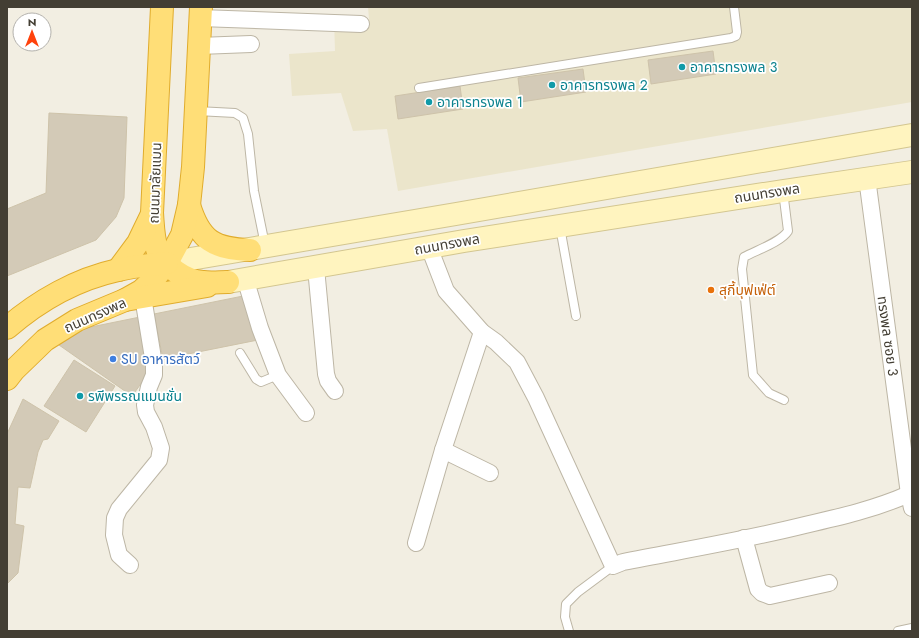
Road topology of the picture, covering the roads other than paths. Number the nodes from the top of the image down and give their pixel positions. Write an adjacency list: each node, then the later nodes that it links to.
1 (162, 7): 14 (highway, ถนนมาลัยแมน)
2 (734, 7): 7 (lane)
3 (201, 12): 4 (street); 6 (highway)
4 (361, 24)
5 (251, 44): 6 (street)
6 (199, 46): 8 (highway)
7 (419, 88)
8 (196, 111): 13 (highway); 17 (lane)
9 (912, 135): 17 (main road, ถนนทรงพล)
10 (912, 172): 11 (main road, ถนนทรงพล)
11 (867, 178): 12 (main road, ถนนทรงพล); 34 (street, ทรงพล ซอย 3)
12 (783, 191): 15 (main road, ถนนทรงพล); 30 (lane)
13 (189, 205): 17 (highway); 18 (highway)
14 (152, 213): 18 (highway, ถนนมาลัยแมน); 20 (highway)
15 (560, 226): 16 (main road, ถนนทรงพล); 23 (lane)
16 (428, 247): 19 (main road, ถนนทรงพล); 25 (street)
17 (258, 248): 18 (main road, ถนนทรงพล)
18 (167, 263): 20 (highway, ถนนทรงพล); 21 (highway, ถนนมาลัยแมน); 22 (highway)
19 (316, 268): 21 (main road, ถนนทรงพล); 29 (street)
20 (118, 270): 24 (highway, ถนนทรงพล)
21 (237, 280): 22 (highway, ถนนทรงพล); 27 (street)
22 (134, 299): 28 (highway, ถนนทรงพล); 37 (street)
23 (576, 316)
24 (7, 328)
25 (482, 332): 32 (street); 38 (street)
26 (240, 354): 27 (lane)
27 (278, 375): 31 (street)
28 (7, 379)
29 (335, 391)
30 (784, 400)
31 (306, 413)
32 (443, 450): 33 (street); 36 (street)
33 (490, 474)
34 (910, 501): 35 (street)
35 (744, 538): 38 (street); 39 (street)
36 (416, 543)
37 (130, 565)
38 (613, 566): 41 (lane)
39 (829, 583)
40 (912, 628): 42 (lane)
41 (569, 631)
42 (898, 631)

